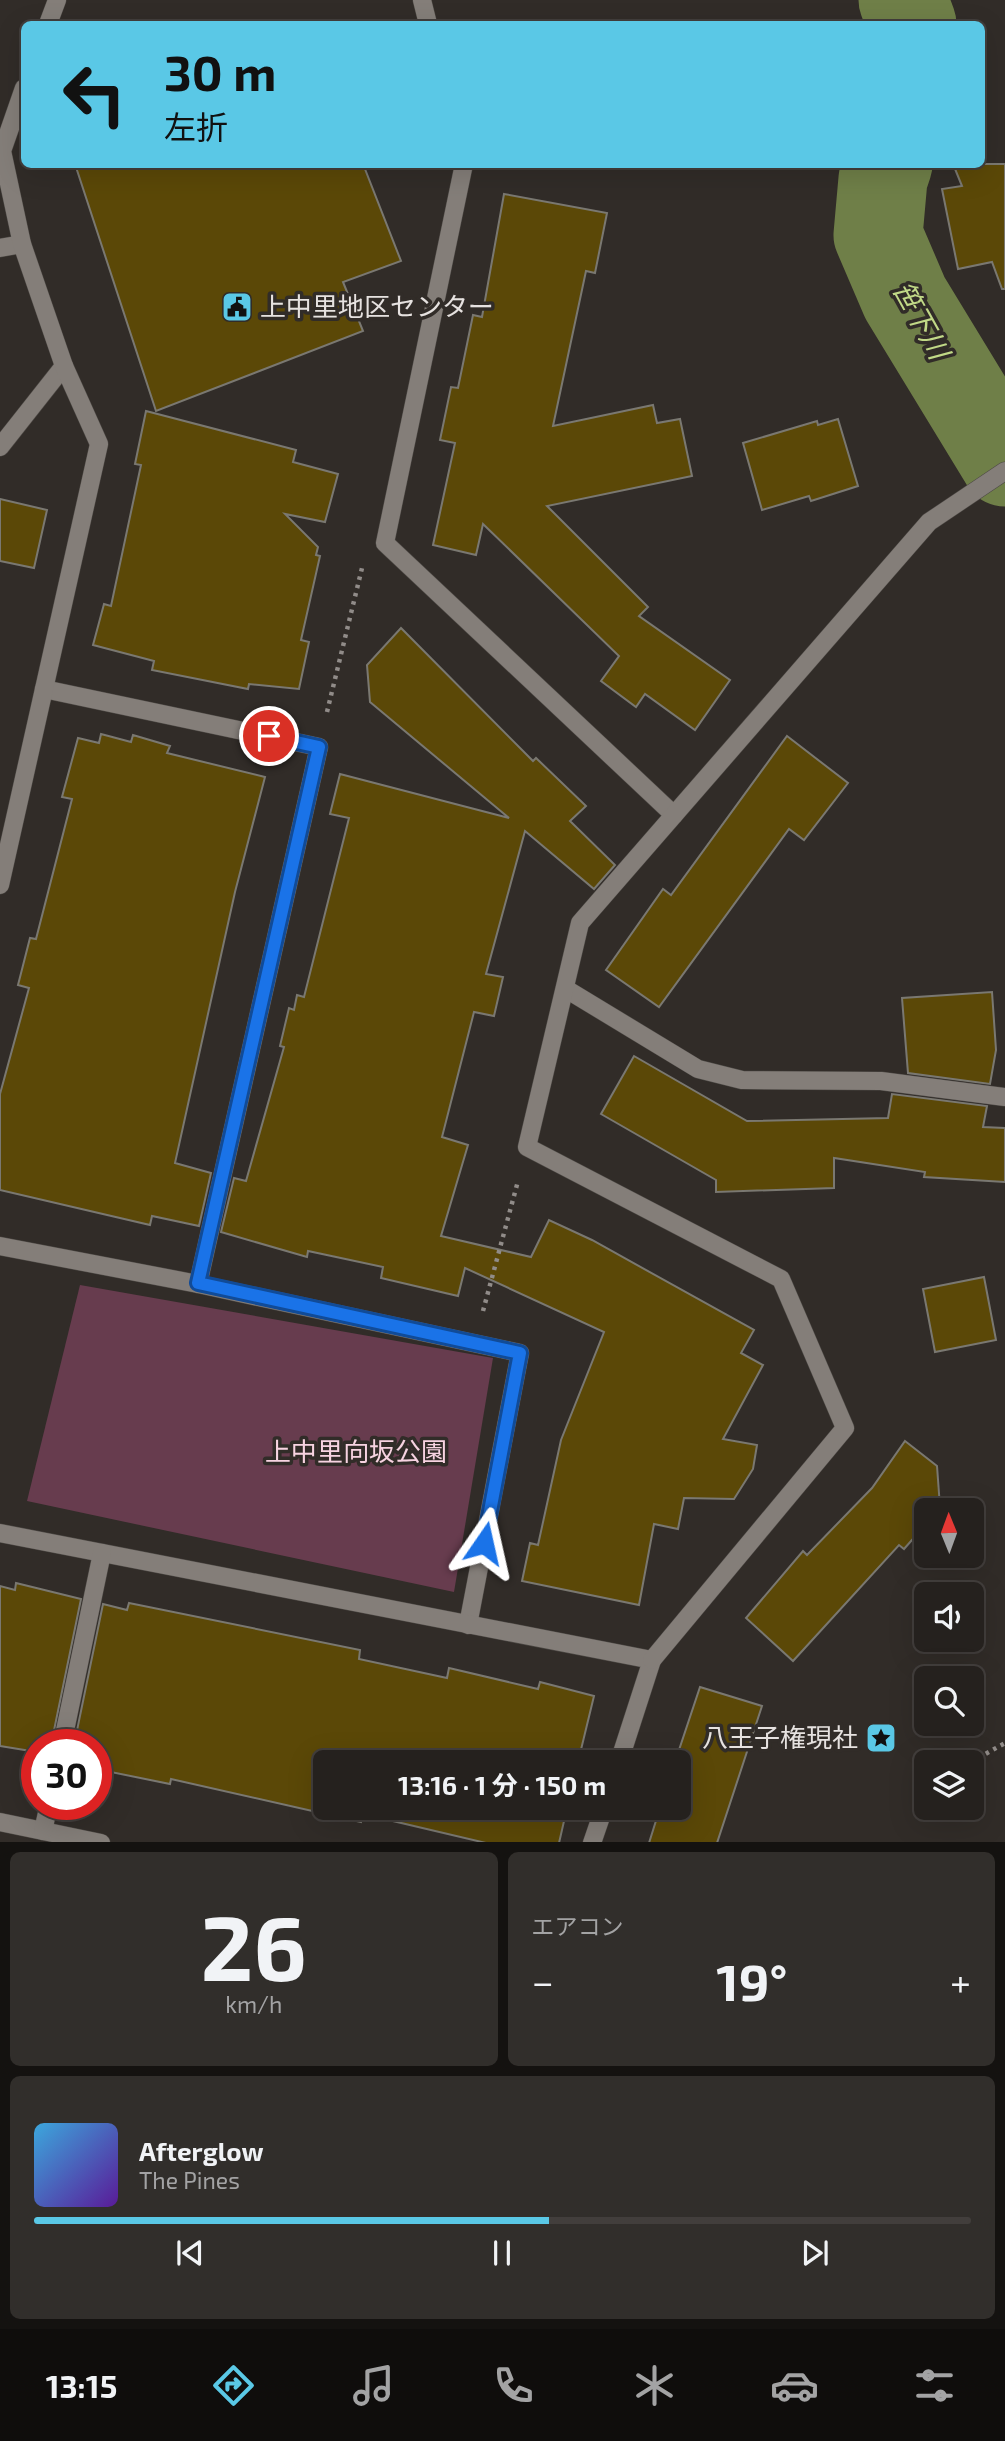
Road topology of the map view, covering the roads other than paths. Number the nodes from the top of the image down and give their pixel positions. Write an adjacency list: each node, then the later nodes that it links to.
1 (57, 0): 3 (street)
2 (422, 0): 4 (street)
3 (49, 21)
4 (427, 21)
5 (21, 97): 7 (street)
6 (463, 168): 13 (street)
7 (22, 244): 8 (street); 9 (street)
8 (0, 248)
9 (64, 366): 10 (street); 12 (street)
10 (0, 447)
11 (1005, 471): 13 (street)
12 (44, 689): 14 (street); 18 (street)
13 (674, 815): 15 (street)
14 (0, 885)
15 (566, 989): 16 (street); 22 (street)
16 (1005, 1097)
17 (0, 1246): 18 (street)
18 (198, 1283): 21 (street)
19 (0, 1533): 20 (street)
20 (103, 1553): 21 (street); 23 (street)
21 (468, 1625): 22 (street)
22 (652, 1660): 24 (street)
23 (65, 1729)
24 (623, 1750)
25 (45, 1820): 28 (street)
26 (600, 1820): 30 (street)
27 (0, 1822): 28 (street)
28 (43, 1831): 29 (street)
29 (96, 1842)
30 (593, 1842)

